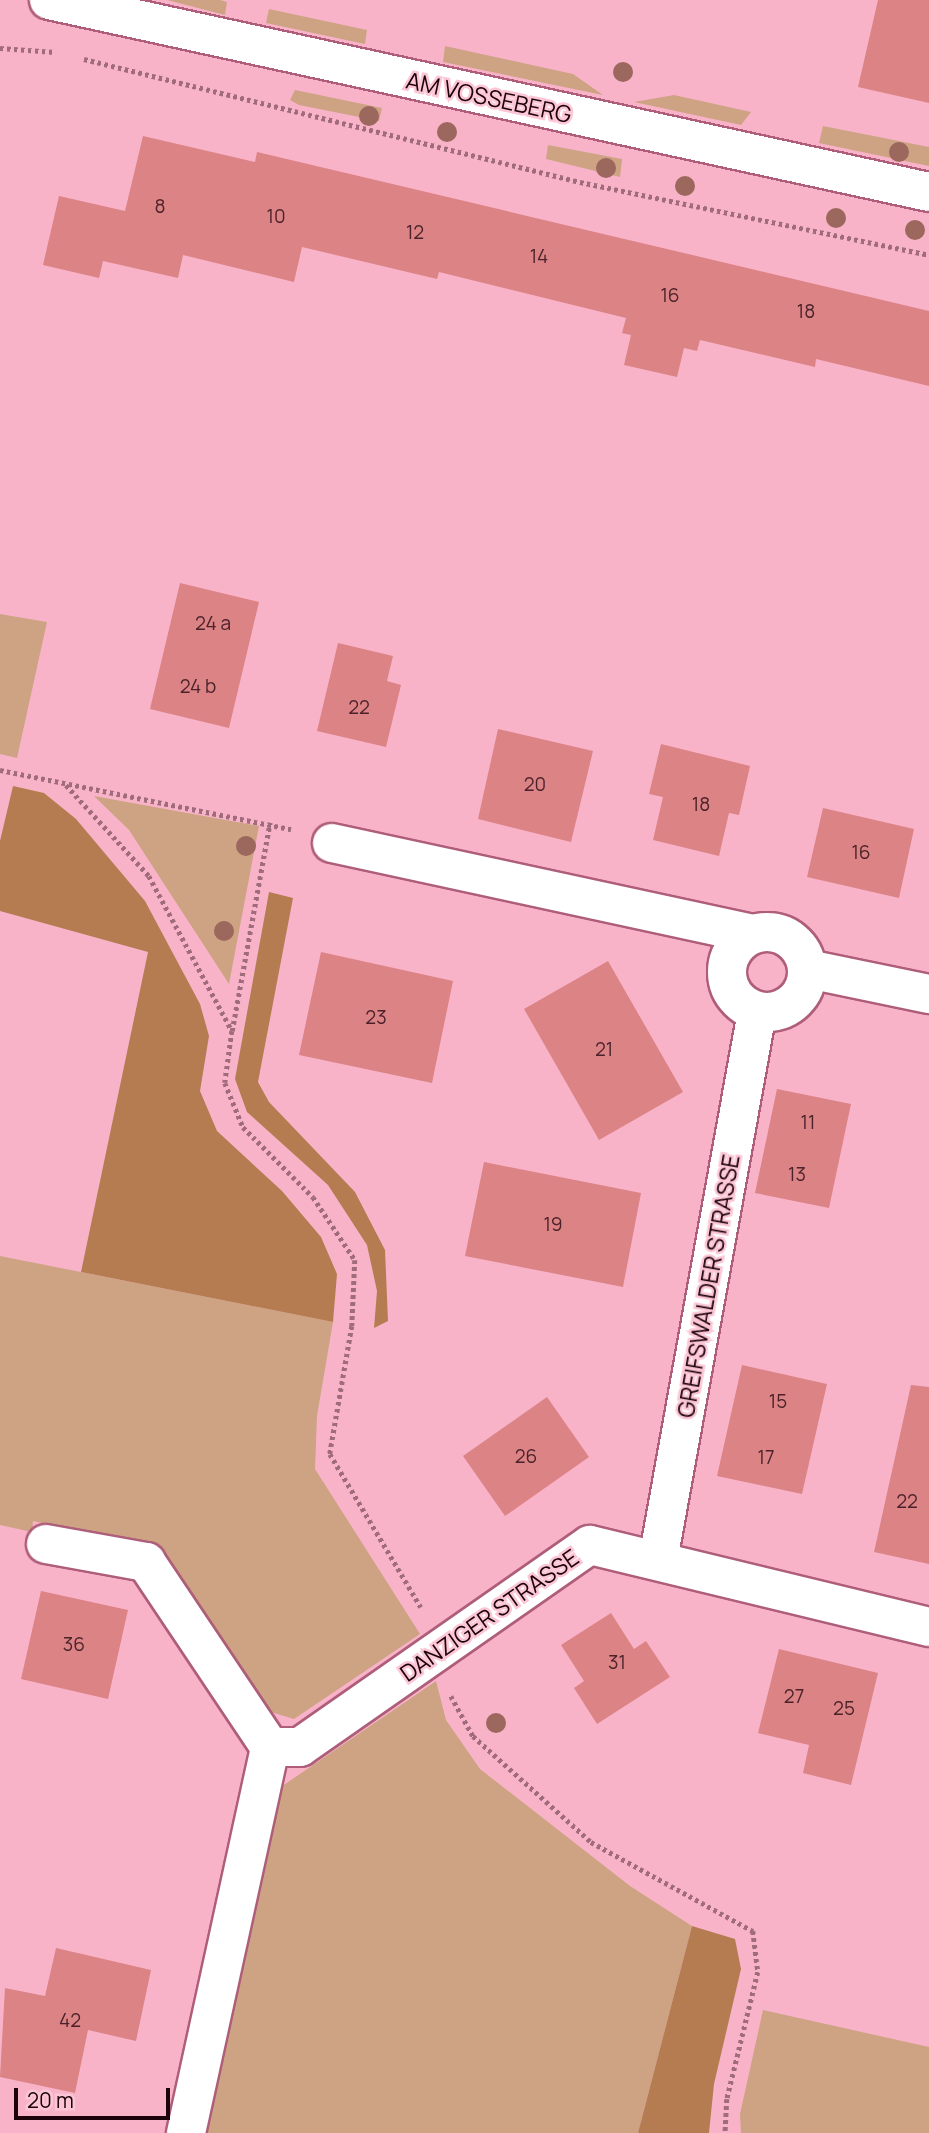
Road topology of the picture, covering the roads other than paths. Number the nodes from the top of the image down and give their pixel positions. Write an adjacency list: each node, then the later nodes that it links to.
1 (50, 0): 2 (street, AM VOSSEBERG)
2 (929, 192)
3 (332, 843): 4 (street)
4 (753, 934): 5 (street); 7 (street)
5 (808, 969): 6 (street); 7 (street)
6 (929, 994)
7 (757, 1012): 9 (street, GREIFSWALDER STRASSE)
8 (46, 1544): 11 (street)
9 (658, 1560): 10 (street, DANZIGER STRASSE); 11 (street, DANZIGER STRASSE)
10 (929, 1627)
11 (270, 1747): 12 (street)
12 (186, 2133)

